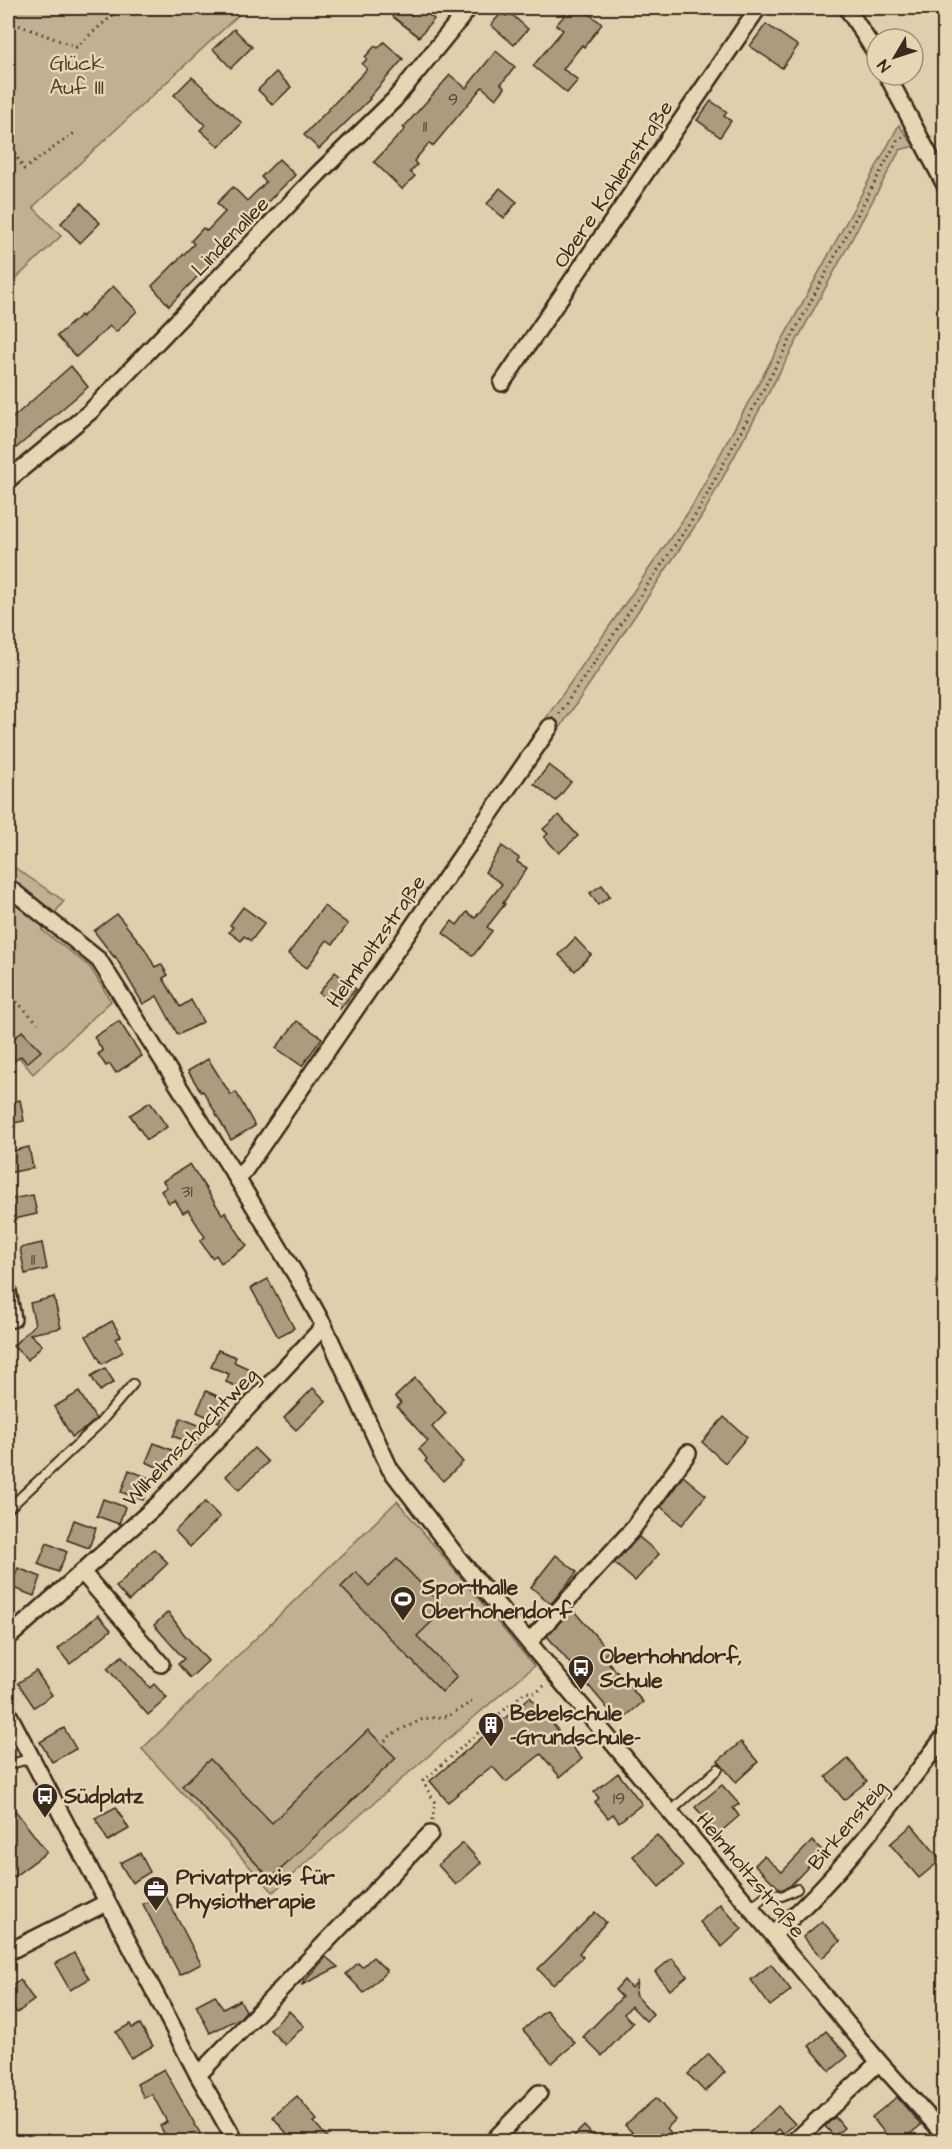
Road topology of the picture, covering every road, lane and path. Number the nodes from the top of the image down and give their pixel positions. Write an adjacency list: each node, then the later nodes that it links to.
1 (121, 8): 5 (path)
2 (469, 8): 13 (street, Lindenallee)
3 (758, 8): 12 (street, Obere Kohlenstraße)
4 (847, 8): 6 (street)
5 (8, 21)
6 (865, 37)
7 (893, 87): 8 (street)
8 (915, 129): 11 (street); 14 (path)
9 (77, 131): 10 (path)
10 (8, 143)
11 (945, 183)
12 (502, 383)
13 (8, 480)
14 (550, 727): 18 (street, Helmholtzstraße)
15 (8, 887): 18 (street, Helmholtzstraße)
16 (8, 993): 17 (path)
17 (38, 1023)
18 (238, 1180): 21 (street, Helmholtzstraße)
19 (8, 1291): 20 (street)
20 (13, 1320)
21 (324, 1326): 25 (street, Wilhelmschachtweg); 27 (street, Helmholtzstraße)
22 (133, 1384): 24 (lane)
23 (688, 1454): 27 (street)
24 (8, 1509)
25 (82, 1572): 26 (street, Wilhelmschachtweg); 28 (street)
26 (8, 1638)
27 (529, 1642): 29 (street, Helmholtzstraße)
28 (161, 1664)
29 (558, 1675): 37 (street, Helmholtzstraße); 38 (path)
30 (475, 1700): 33 (path)
31 (8, 1713): 34 (street)
32 (945, 1737): 42 (street, Birkensteig)
33 (385, 1742)
34 (31, 1758): 35 (lane); 40 (street)
35 (8, 1765)
36 (718, 1770): 37 (lane)
37 (670, 1812): 41 (street, Helmholtzstraße)
38 (430, 1834): 45 (street)
39 (797, 1889): 41 (lane)
40 (106, 1904): 43 (street); 45 (street)
41 (750, 1908): 42 (street, Helmholtzstraße)
42 (774, 1934): 44 (street, Helmholtzstraße)
43 (8, 1952)
44 (879, 2062): 47 (street, Helmholtzstraße); 50 (street)
45 (198, 2076): 48 (street)
46 (539, 2093): 49 (street)
47 (945, 2134)
48 (236, 2142)
49 (492, 2142)
50 (794, 2142)

